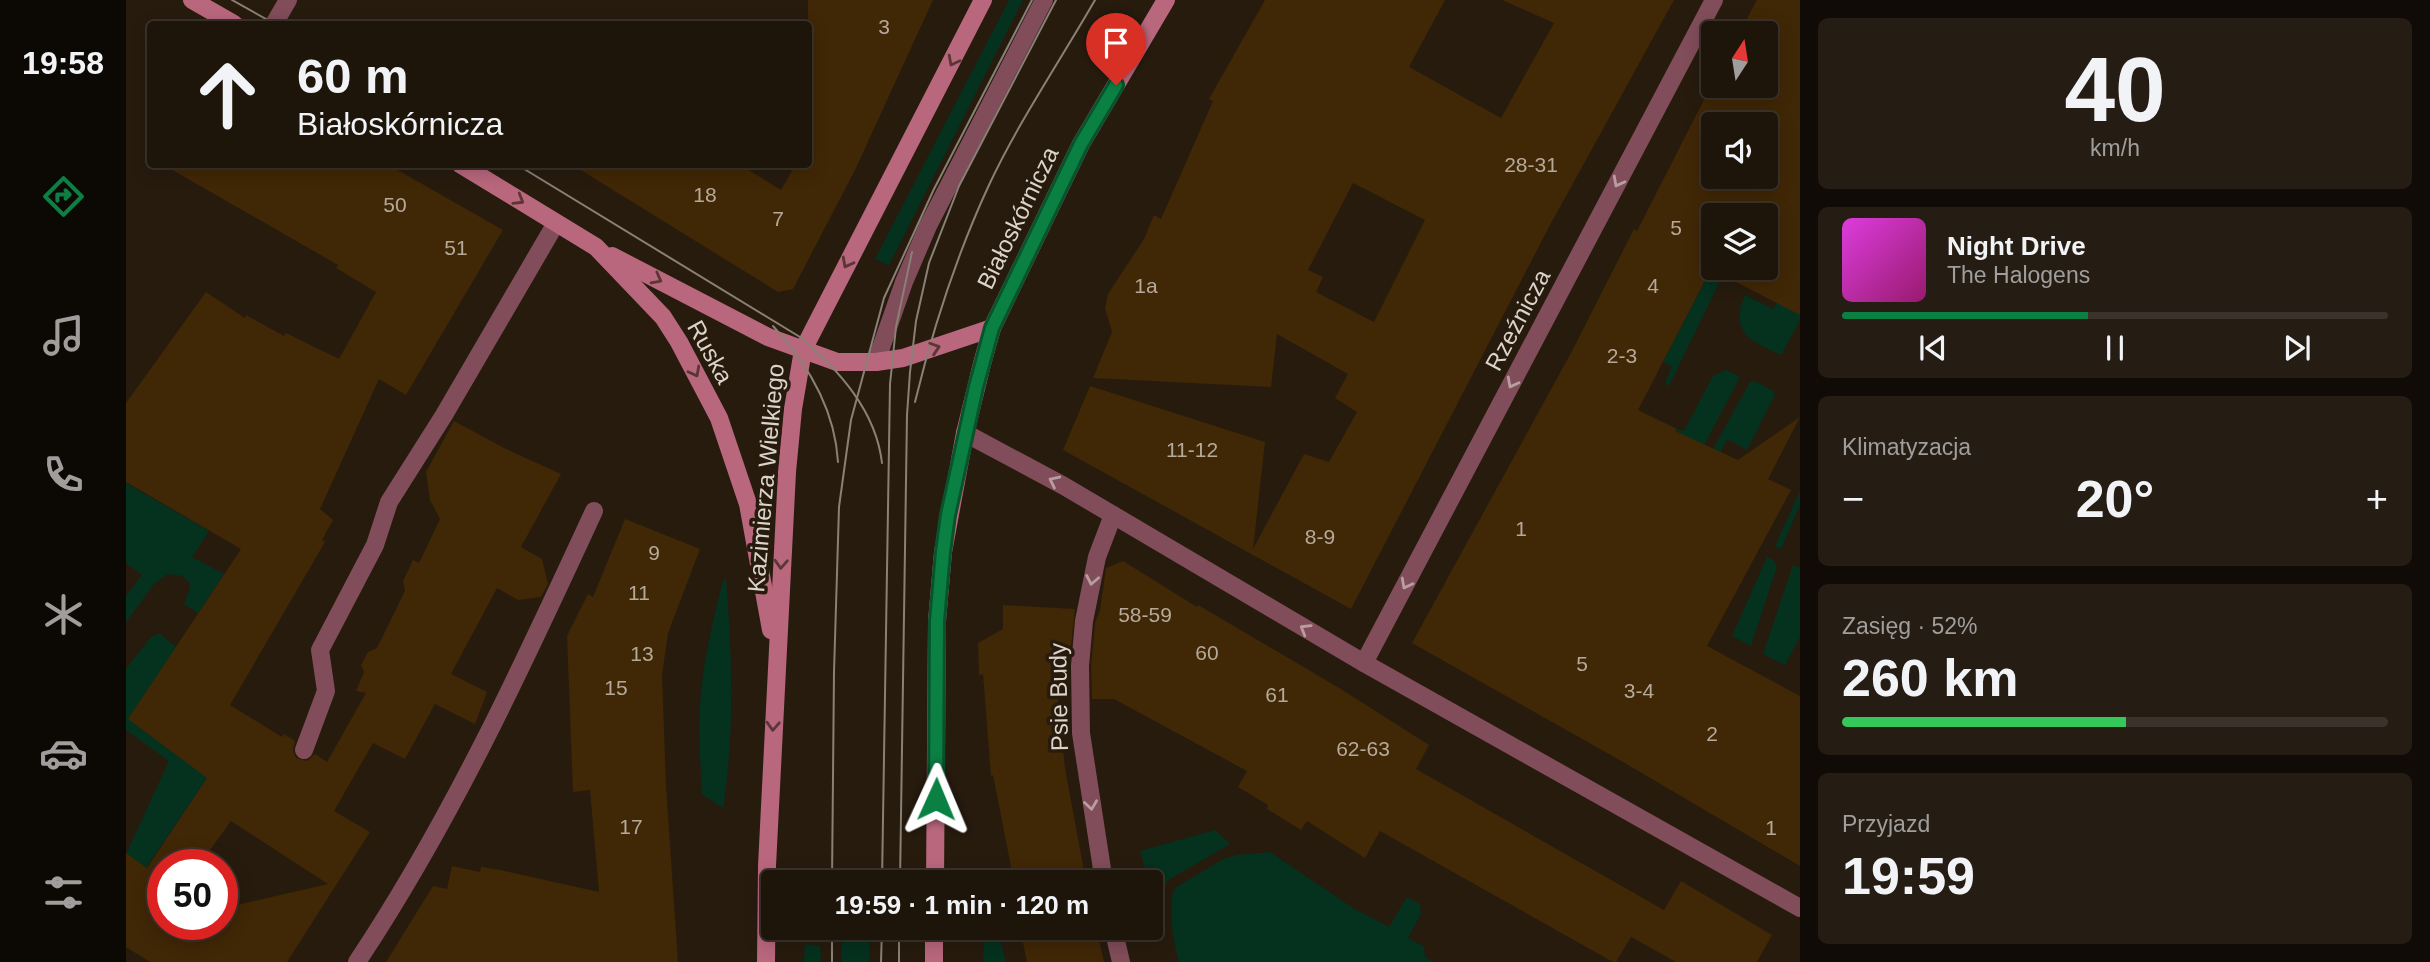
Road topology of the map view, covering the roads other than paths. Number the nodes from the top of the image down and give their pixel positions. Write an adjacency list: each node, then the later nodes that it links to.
1 (192, 0): 7 (main road)
2 (288, 0): 8 (street)
3 (983, 0): 13 (main road, Kazimierza Wielkiego, one-way to 13)
4 (1044, 0): 14 (street)
5 (1166, 0): 12 (main road, Białoskórnicza)
6 (1714, 0): 19 (street, Rzeźnicza, one-way to 19)
7 (229, 21)
8 (276, 21)
9 (467, 168): 10 (main road, Ruska, one-way to 10)
10 (556, 223): 11 (main road, Ruska); 20 (street)
11 (596, 247): 13 (main road, one-way to 13); 18 (main road, Ruska, one-way to 18)
12 (992, 328): 14 (main road, one-way to 12); 15 (main road, Białoskórnicza)
13 (803, 350): 14 (main road); 18 (main road, Kazimierza Wielkiego, one-way to 18)
14 (876, 362)
15 (965, 433): 17 (street, one-way to 15); 21 (main road)
16 (594, 511): 26 (street)
17 (1113, 515): 19 (street, one-way to 17); 22 (street, Psie Budy, one-way to 22)
18 (776, 658): 27 (main road, Kazimierza Wielkiego, one-way to 27)
19 (1364, 663): 23 (street)
20 (304, 750)
21 (934, 870)
22 (1102, 870)
23 (1800, 908)
24 (934, 940): 28 (main road)
25 (1116, 940): 29 (street)
26 (357, 962)
27 (766, 962)
28 (934, 962)
29 (1121, 962)

